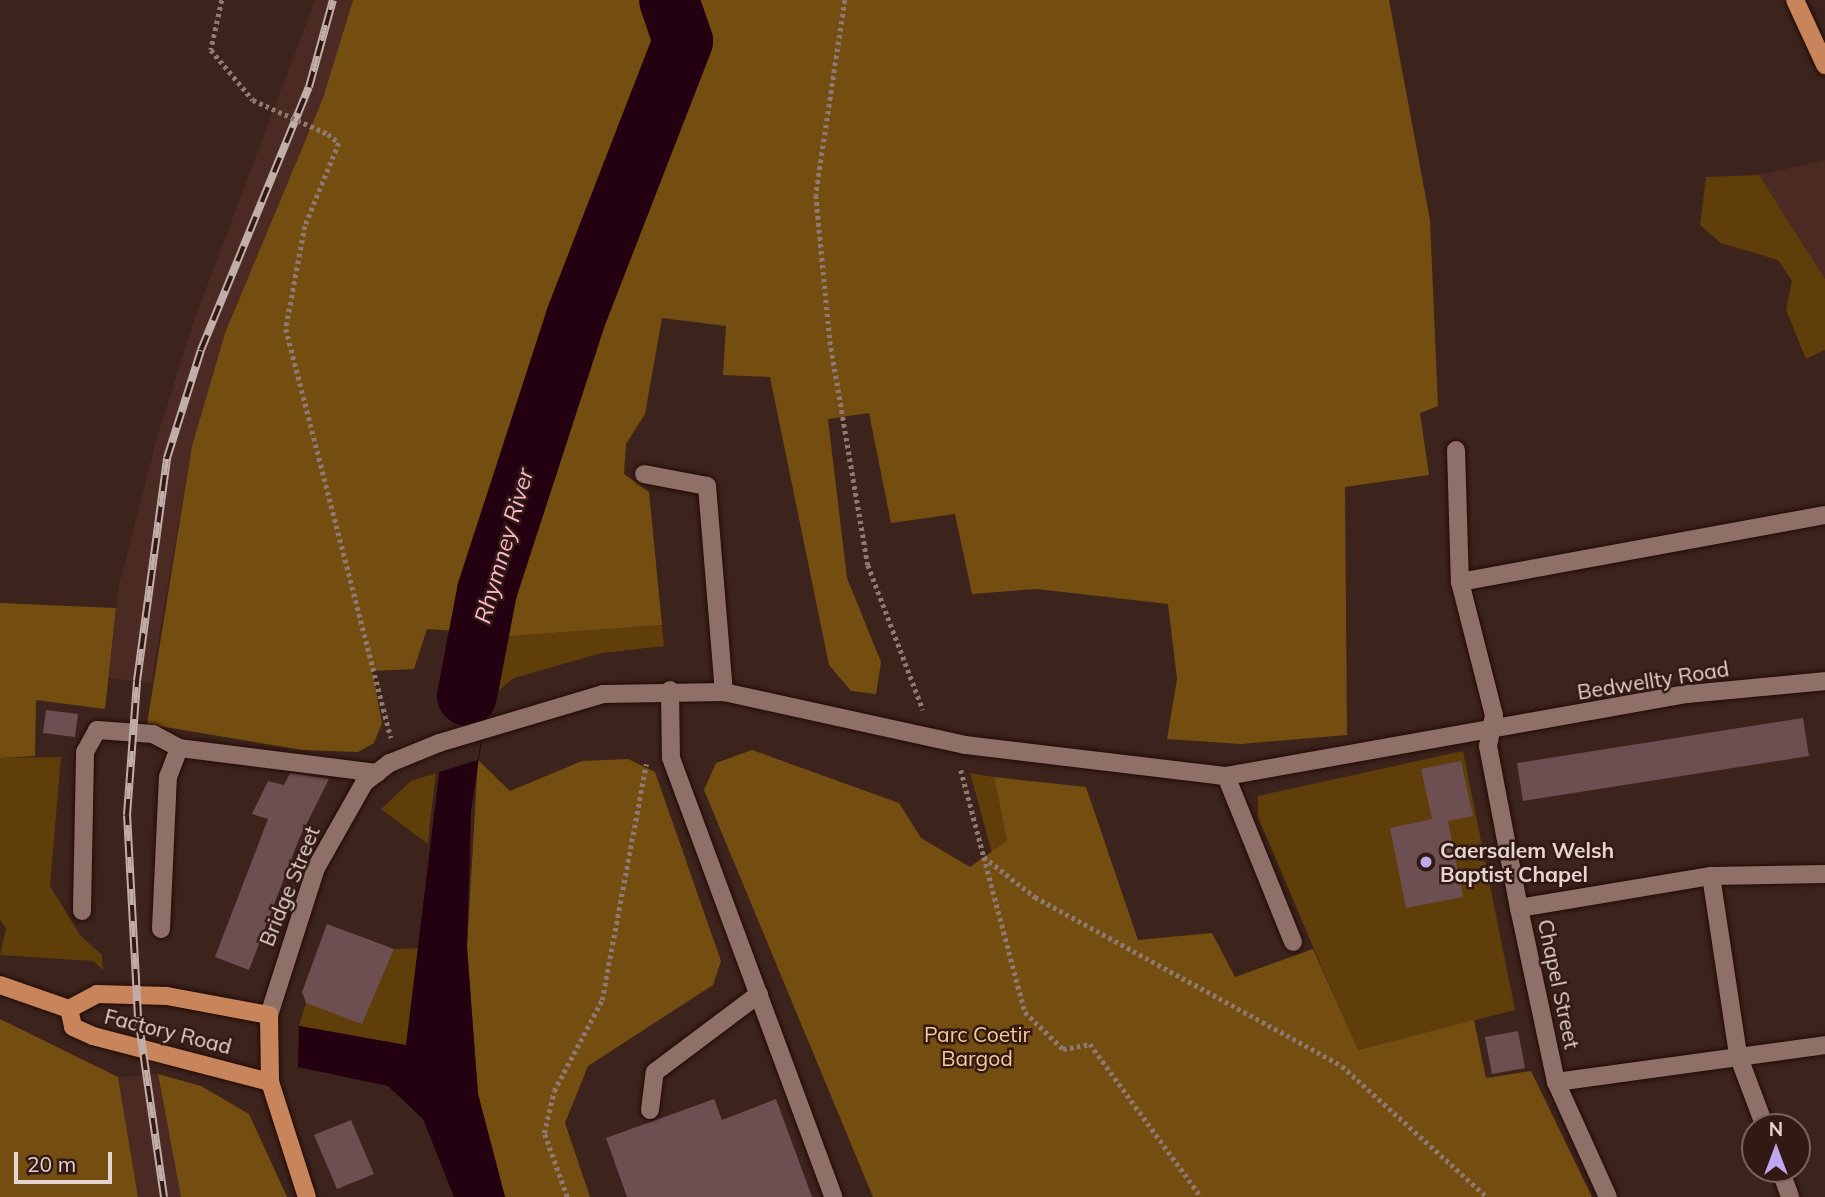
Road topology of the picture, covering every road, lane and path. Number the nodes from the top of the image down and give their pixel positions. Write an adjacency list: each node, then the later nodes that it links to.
1 (222, 0): 17 (path, bridge)
2 (845, 0): 13 (path)
3 (1795, 0): 4 (main road)
4 (1825, 65)
5 (1456, 450): 8 (street, Chapel Street)
6 (644, 474): 11 (street)
7 (1825, 514): 8 (street)
8 (1460, 582): 12 (street, Chapel Street)
9 (1825, 681): 12 (street, Bedwellty Road)
10 (670, 690): 11 (street, Bridge Street); 16 (street); 17 (street, Bridge Street)
11 (724, 692): 13 (street, Bridge Street)
12 (1489, 730): 18 (street, Bedwellty Road); 22 (street, Chapel Street)
13 (933, 737): 14 (street, Bridge Street)
14 (965, 745): 18 (street, Bedwellty Road); 19 (path)
15 (179, 748): 17 (street); 23 (street); 24 (street)
16 (671, 758): 27 (street); 37 (path)
17 (383, 768): 29 (street, Bridge Street)
18 (1226, 776): 25 (street)
19 (984, 857): 39 (path); 40 (path)
20 (1825, 874): 21 (street)
21 (1711, 876): 22 (street); 31 (street)
22 (1519, 908): 33 (street, Chapel Street)
23 (82, 911)
24 (161, 929)
25 (1293, 942)
26 (0, 985): 28 (main road)
27 (759, 994): 34 (street); 38 (street)
28 (69, 1009): 29 (main road, Factory Road); 32 (main road, Factory Road)
29 (269, 1015): 32 (main road)
30 (1825, 1045): 31 (street)
31 (1738, 1055): 33 (street); 35 (street)
32 (271, 1082): 36 (main road)
33 (1556, 1082): 41 (street, Chapel Street)
34 (650, 1110)
35 (1760, 1113)
36 (307, 1197)
37 (567, 1197)
38 (833, 1197)
39 (1201, 1197)
40 (1486, 1197)
41 (1608, 1197)

